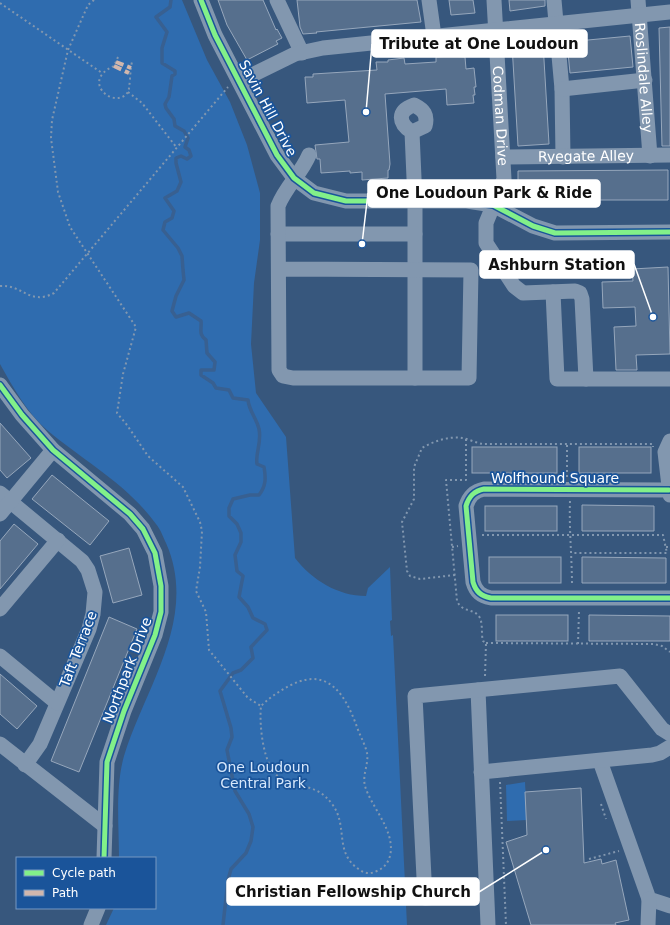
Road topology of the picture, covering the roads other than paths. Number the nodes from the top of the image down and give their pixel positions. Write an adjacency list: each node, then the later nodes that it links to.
1 (201, 0): 14 (street, Savin Hill Drive)
2 (277, 0): 12 (street)
3 (428, 0): 11 (street)
4 (494, 0): 10 (street, Codman Drive)
5 (554, 0): 9 (street)
6 (638, 0): 8 (street, Roslindale Alley)
7 (670, 12): 8 (street)
8 (639, 15): 9 (street); 13 (street, Roslindale Alley)
9 (556, 24): 10 (street); 15 (street)
10 (496, 30): 11 (street); 21 (street, Codman Drive)
11 (434, 36): 12 (street)
12 (302, 53): 14 (street)
13 (645, 80): 15 (street); 20 (street, Roslindale Alley)
14 (234, 84): 22 (street, Savin Hill Drive)
15 (562, 89): 19 (street)
16 (419, 129): 23 (street)
17 (309, 155): 22 (street)
18 (670, 155): 20 (street, Ryegate Alley)
19 (564, 156): 20 (street, Ryegate Alley); 21 (street, Ryegate Alley)
20 (650, 156)
21 (503, 157): 24 (street, Codman Drive)
22 (294, 178): 23 (street, Savin Hill Drive); 26 (street)
23 (415, 201): 24 (street, Savin Hill Drive); 27 (street)
24 (493, 205): 25 (street, Savin Hill Drive); 30 (street, Codman Drive)
25 (670, 232)
26 (278, 234): 27 (street); 28 (street)
27 (415, 234): 29 (street)
28 (279, 269): 29 (street); 31 (street)
29 (415, 269): 31 (street); 31 (street)
30 (554, 292): 33 (street, Codman Drive); 33 (street)
31 (415, 378)
32 (670, 378): 33 (street)
33 (586, 379)
34 (0, 385): 36 (street, Northpark Drive)
35 (670, 441): 37 (street)
36 (53, 450): 38 (street); 52 (street, Northpark Drive)
37 (670, 492): 41 (street, Wolfhound Square)
38 (5, 497): 39 (street); 40 (street, Taft Terrace)
39 (0, 514)
40 (58, 540): 42 (street); 45 (street, Taft Terrace)
41 (670, 598)
42 (0, 609)
43 (0, 656): 45 (street)
44 (478, 690): 46 (street); 51 (street); 54 (street)
45 (57, 703): 50 (street, Taft Terrace)
46 (670, 734)
47 (0, 744): 50 (street)
48 (670, 748): 49 (street)
49 (600, 761): 51 (street); 55 (street)
50 (25, 765): 52 (street)
51 (481, 772): 54 (street)
52 (104, 826): 53 (street, Northpark Drive)
53 (104, 857)
54 (486, 893): 58 (street)
55 (650, 899): 56 (street); 60 (street)
56 (670, 906)
57 (98, 909): 59 (street)
58 (484, 924)
59 (91, 925)
60 (648, 925)

